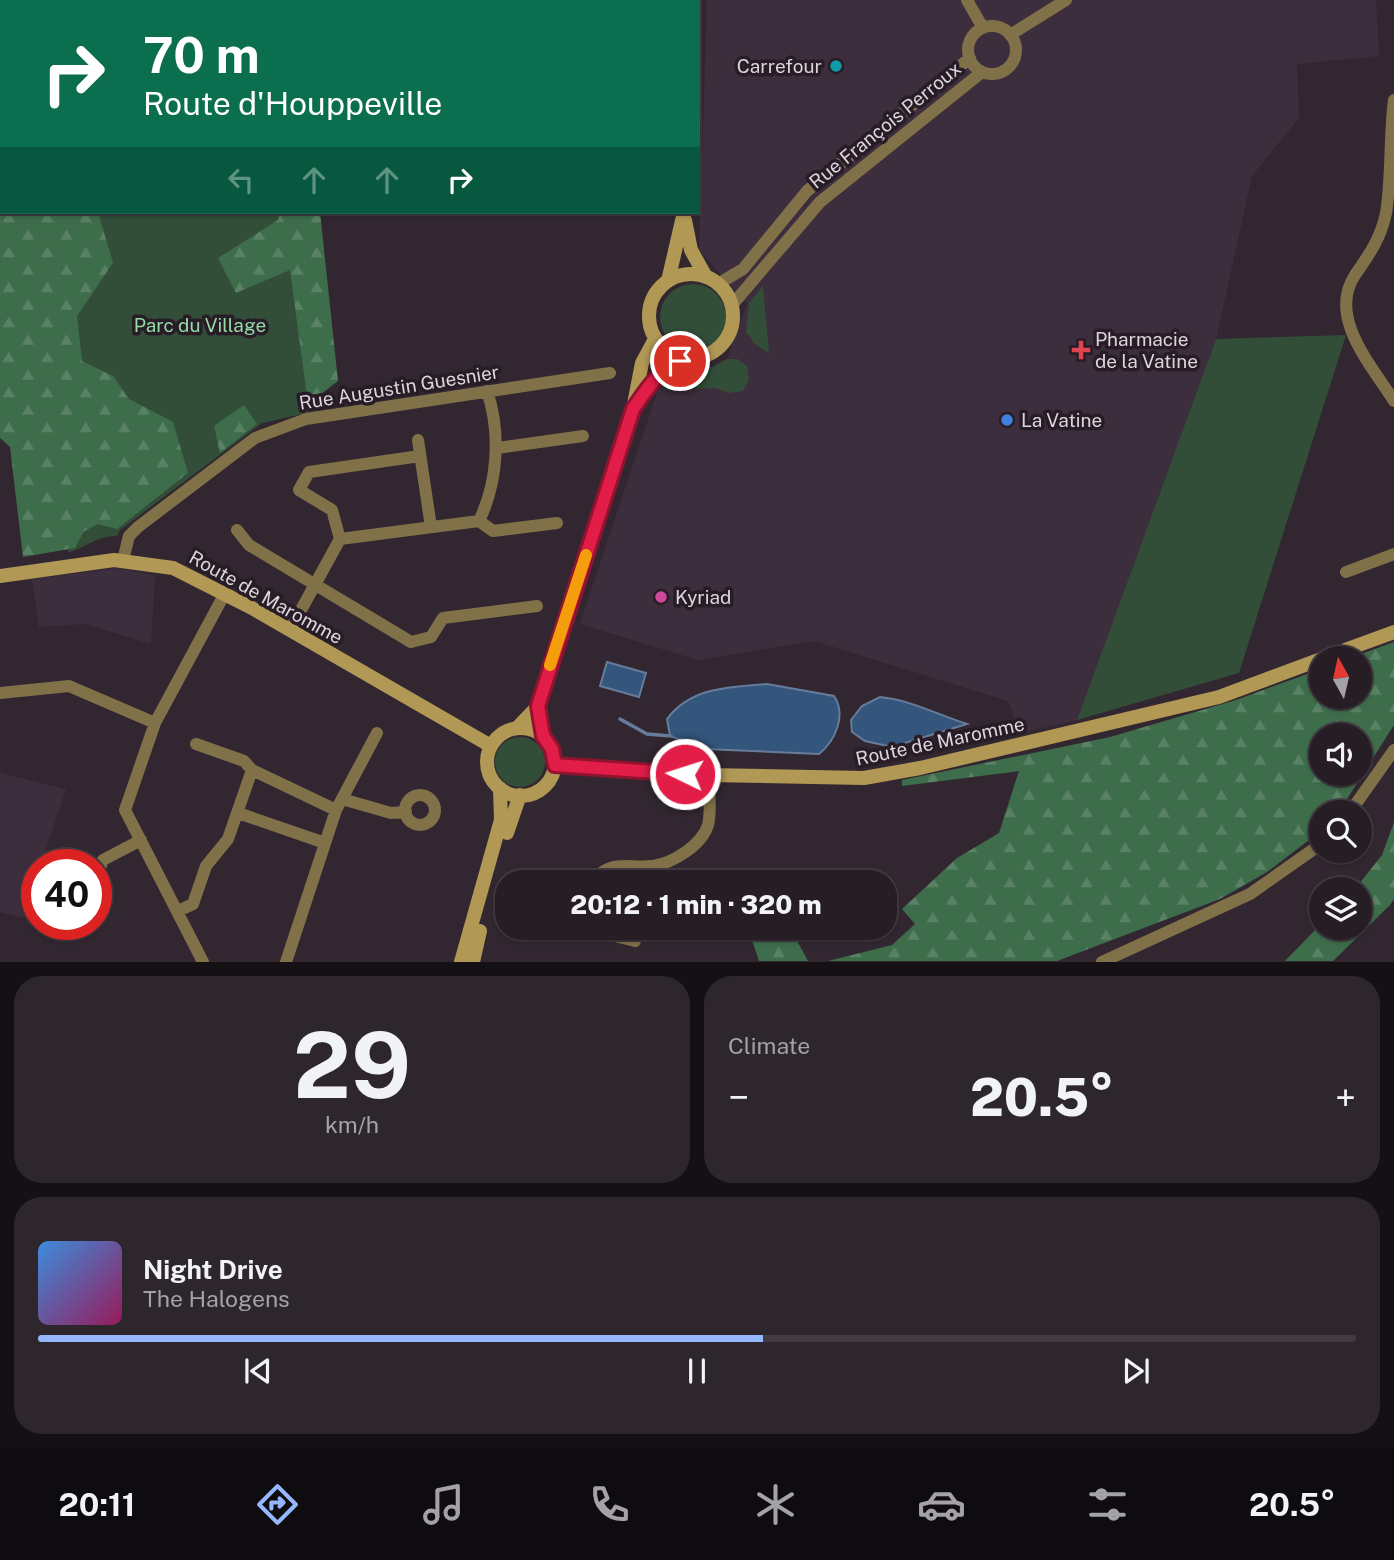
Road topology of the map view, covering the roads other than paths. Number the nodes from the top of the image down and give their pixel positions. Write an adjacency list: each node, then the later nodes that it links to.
1 (967, 0): 3 (street)
2 (1066, 0): 4 (street)
3 (983, 28): 4 (street); 5 (street)
4 (1010, 34): 6 (street)
5 (970, 58): 6 (street); 10 (street, Rue François Perroux)
6 (982, 72): 12 (street, Rue François Perroux)
7 (1394, 100): 17 (street)
8 (684, 214): 10 (street)
9 (684, 214): 11 (street)
10 (712, 280): 11 (street); 12 (street)
11 (668, 281): 13 (street)
12 (732, 305): 14 (street)
13 (655, 339): 14 (street); 18 (street)
14 (690, 359): 18 (street)
15 (610, 373): 16 (street, Rue Augustin Guesnier)
16 (487, 391): 21 (street); 29 (street, Rue Augustin Guesnier)
17 (1394, 401)
18 (633, 409): 40 (street)
19 (583, 436): 21 (street)
20 (418, 440): 22 (street)
21 (497, 449): 23 (street)
22 (420, 456): 25 (street); 27 (street)
23 (479, 521): 24 (street); 25 (street)
24 (556, 523)
25 (431, 527): 27 (street)
26 (237, 530): 32 (street)
27 (340, 539): 32 (street)
28 (1394, 554): 30 (street)
29 (124, 560): 31 (street, Route de Maromme); 33 (street, Route de Maromme)
30 (1346, 572)
31 (0, 576)
32 (314, 584): 34 (street); 35 (street)
33 (224, 594): 35 (street, Route de Maromme); 41 (street)
34 (537, 606)
35 (290, 629): 46 (street, Route de Maromme)
36 (1394, 632): 37 (street, Route de Maromme)
37 (1355, 646)
38 (1309, 663): 50 (street, Route de Maromme)
39 (0, 693): 41 (street)
40 (538, 706): 42 (street); 44 (street)
41 (155, 723): 57 (street)
42 (517, 728): 44 (street); 46 (street)
43 (377, 733): 54 (street)
44 (543, 736): 48 (street)
45 (196, 744): 49 (street)
46 (491, 746): 51 (street)
47 (1394, 750): 53 (street)
48 (555, 765): 50 (street, Route de Maromme); 52 (street)
49 (252, 770): 54 (street); 56 (street)
50 (709, 775): 61 (street)
51 (500, 788): 52 (street); 67 (street)
52 (520, 795): 68 (street)
53 (1359, 800)
54 (339, 805): 55 (street); 58 (street)
55 (406, 812)
56 (238, 813): 58 (street); 62 (street)
57 (141, 840): 60 (street); 62 (street)
58 (325, 843): 66 (street)
59 (1309, 853): 69 (street)
60 (112, 855)
61 (606, 870)
62 (178, 911): 65 (street)
63 (631, 940): 64 (street)
64 (635, 941)
65 (202, 961)
66 (286, 961)
67 (461, 961)
68 (473, 961)
69 (1101, 961)

